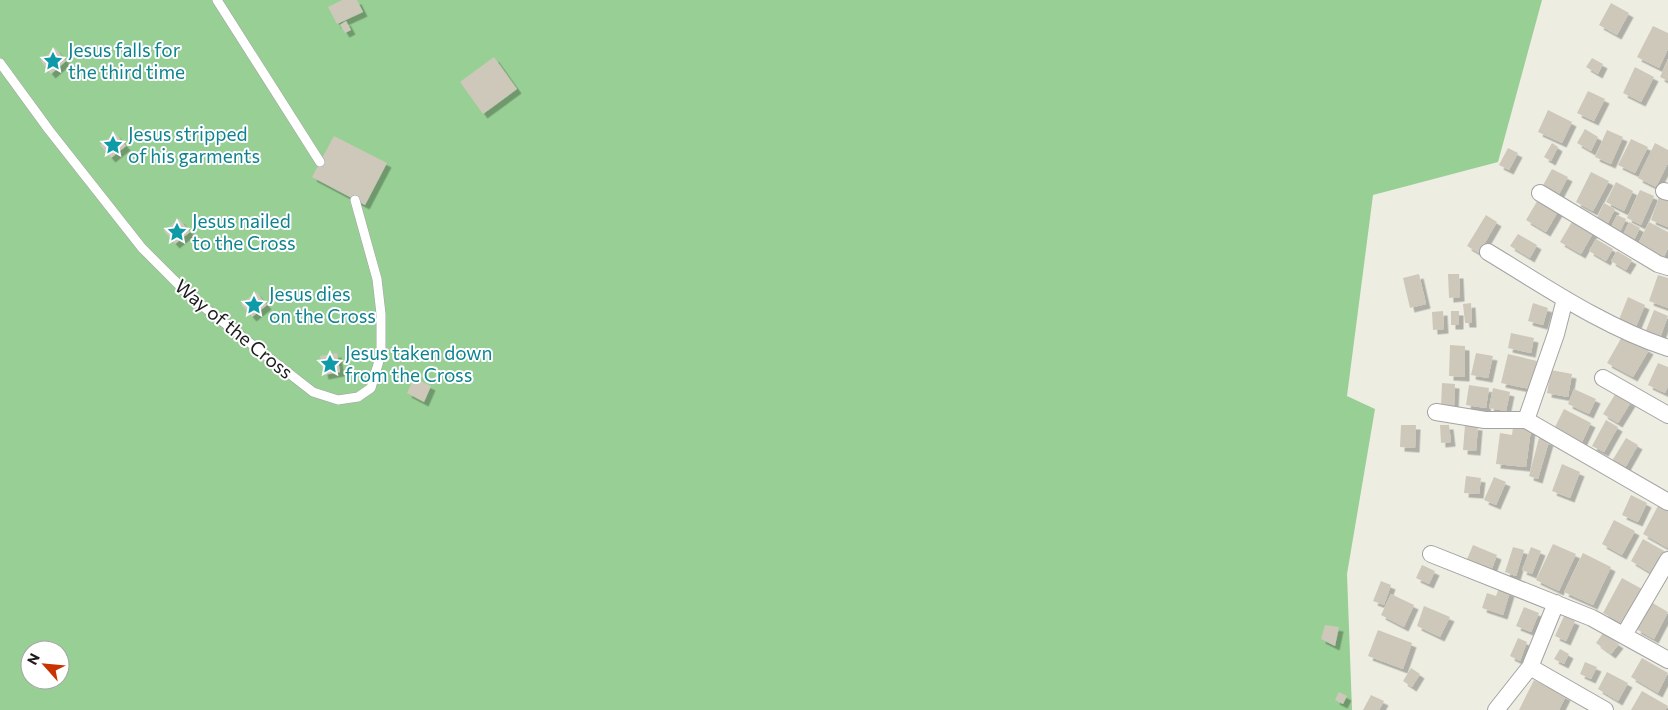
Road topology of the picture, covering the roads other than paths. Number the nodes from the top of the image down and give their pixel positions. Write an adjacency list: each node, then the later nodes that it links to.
1 (217, 0): 3 (lane)
2 (0, 63): 5 (lane, Way of the Cross)
3 (320, 162)
4 (1540, 192): 7 (street)
5 (355, 200)
6 (1488, 252): 8 (street)
7 (1668, 267)
8 (1565, 299): 9 (street); 13 (street)
9 (1668, 348)
10 (1603, 378): 12 (street)
11 (1436, 412): 13 (street)
12 (1668, 416)
13 (1526, 420): 14 (street)
14 (1668, 502)
15 (1431, 554): 17 (street)
16 (1668, 560): 18 (street)
17 (1556, 603): 18 (street); 20 (street)
18 (1624, 635): 19 (street)
19 (1668, 660)
20 (1530, 667): 21 (street); 22 (street)
21 (1496, 710)
22 (1605, 710)

